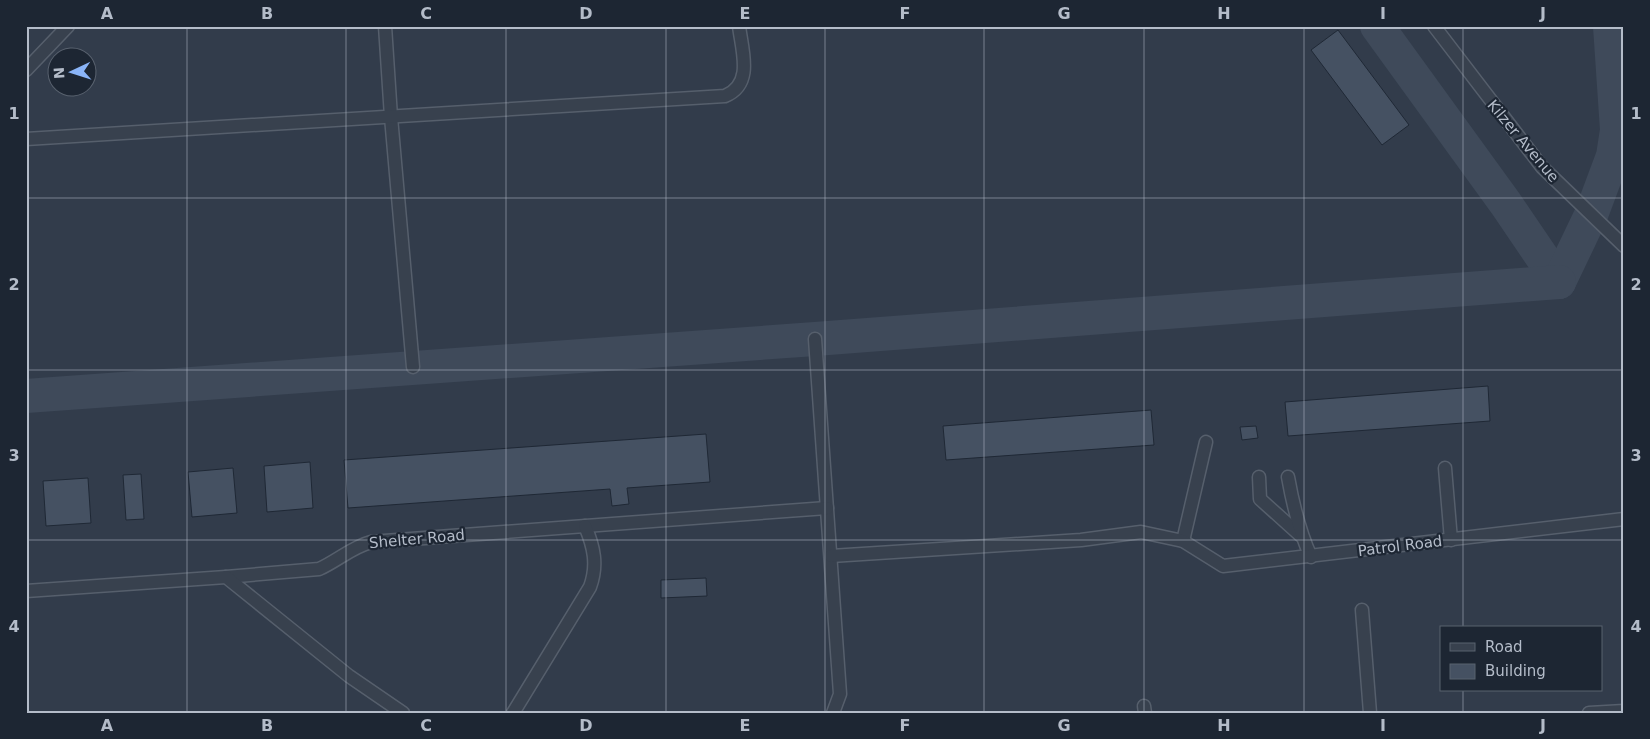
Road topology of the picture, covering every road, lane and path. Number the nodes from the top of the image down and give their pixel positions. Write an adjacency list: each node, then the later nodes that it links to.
1 (68, 26): 5 (lane)
2 (385, 26): 6 (lane)
3 (739, 26): 6 (lane)
4 (1434, 26): 8 (lane, Kilzer Avenue)
5 (26, 70)
6 (391, 116): 7 (lane); 10 (lane)
7 (26, 138)
8 (1624, 246)
9 (815, 339): 15 (lane)
10 (413, 367)
11 (1206, 442): 20 (lane)
12 (1445, 468): 19 (lane)
13 (1259, 477): 18 (lane)
14 (1288, 477): 18 (lane)
15 (827, 508): 17 (lane, Shelter Road); 21 (lane)
16 (1624, 519): 19 (lane, Patrol Road)
17 (585, 526): 23 (lane, Shelter Road); 28 (lane)
18 (1301, 537): 22 (lane)
19 (1451, 540): 22 (lane, Patrol Road)
20 (1183, 541): 21 (lane, Patrol Road); 22 (lane, Patrol Road)
21 (830, 556): 29 (lane)
22 (1311, 557)
23 (226, 577): 24 (lane, Shelter Road); 27 (lane)
24 (26, 591)
25 (1362, 610): 30 (lane)
26 (1624, 711): 31 (lane)
27 (403, 713)
28 (513, 713)
29 (833, 713)
30 (1370, 713)
31 (1589, 713)

